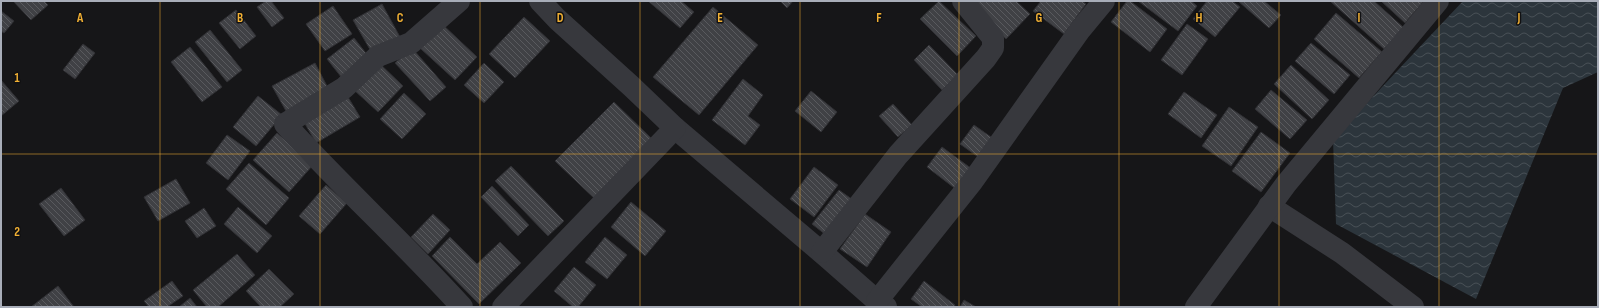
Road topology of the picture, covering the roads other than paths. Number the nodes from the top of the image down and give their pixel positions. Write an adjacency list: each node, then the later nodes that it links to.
1 (460, 1): 10 (street)
2 (540, 1): 6 (street)
3 (963, 1): 8 (street)
4 (1104, 1): 9 (street)
5 (1438, 1): 7 (street)
6 (675, 128): 8 (street); 11 (street)
7 (1269, 206): 12 (street); 13 (street)
8 (822, 252): 9 (street)
9 (882, 304)
10 (462, 307)
11 (503, 307)
12 (1196, 307)
13 (1413, 307)

